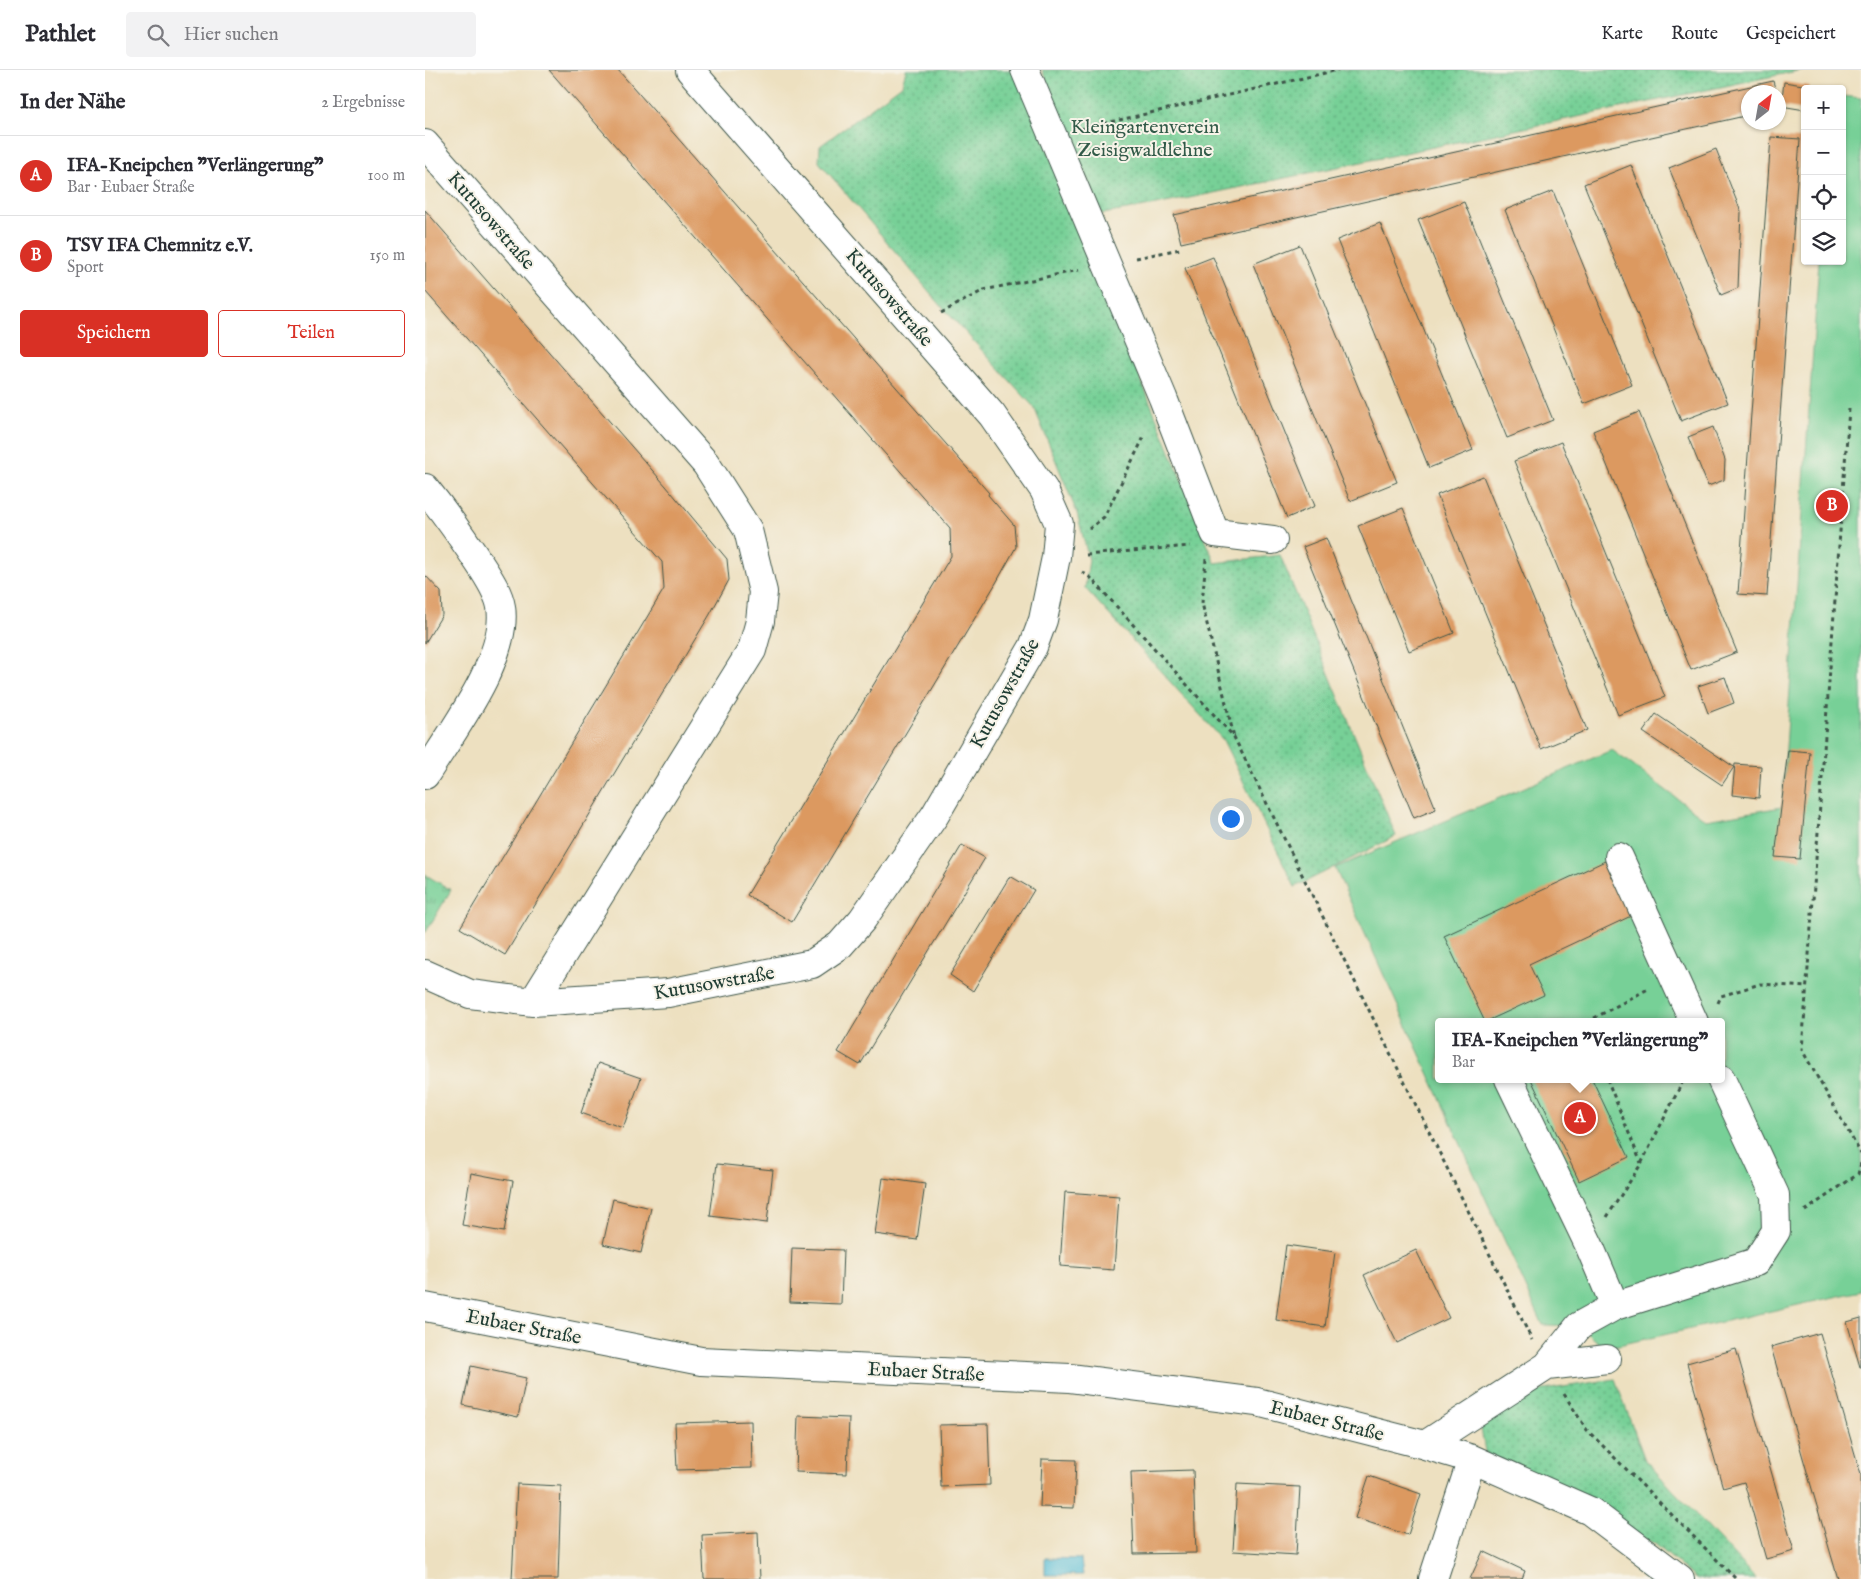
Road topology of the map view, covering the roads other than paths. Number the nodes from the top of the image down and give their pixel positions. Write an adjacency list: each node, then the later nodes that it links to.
1 (690, 70): 9 (street, Kutusowstraße)
2 (1025, 70): 5 (street)
3 (425, 144): 9 (street, Kutusowstraße)
4 (425, 488): 6 (street)
5 (1273, 540)
6 (425, 775)
7 (1619, 857): 10 (street)
8 (425, 974): 9 (street, Kutusowstraße)
9 (533, 1002)
10 (1692, 1018)
11 (1511, 1083): 13 (street)
12 (1723, 1083): 13 (street)
13 (1615, 1306): 16 (street)
14 (425, 1307): 17 (street, Eubaer Straße)
15 (1607, 1358): 16 (street)
16 (1547, 1366): 17 (street)
17 (1425, 1445): 18 (street, Eubaer Straße)
18 (1471, 1460): 19 (street); 20 (street, Eubaer Straße)
19 (1433, 1579)
20 (1680, 1579)

